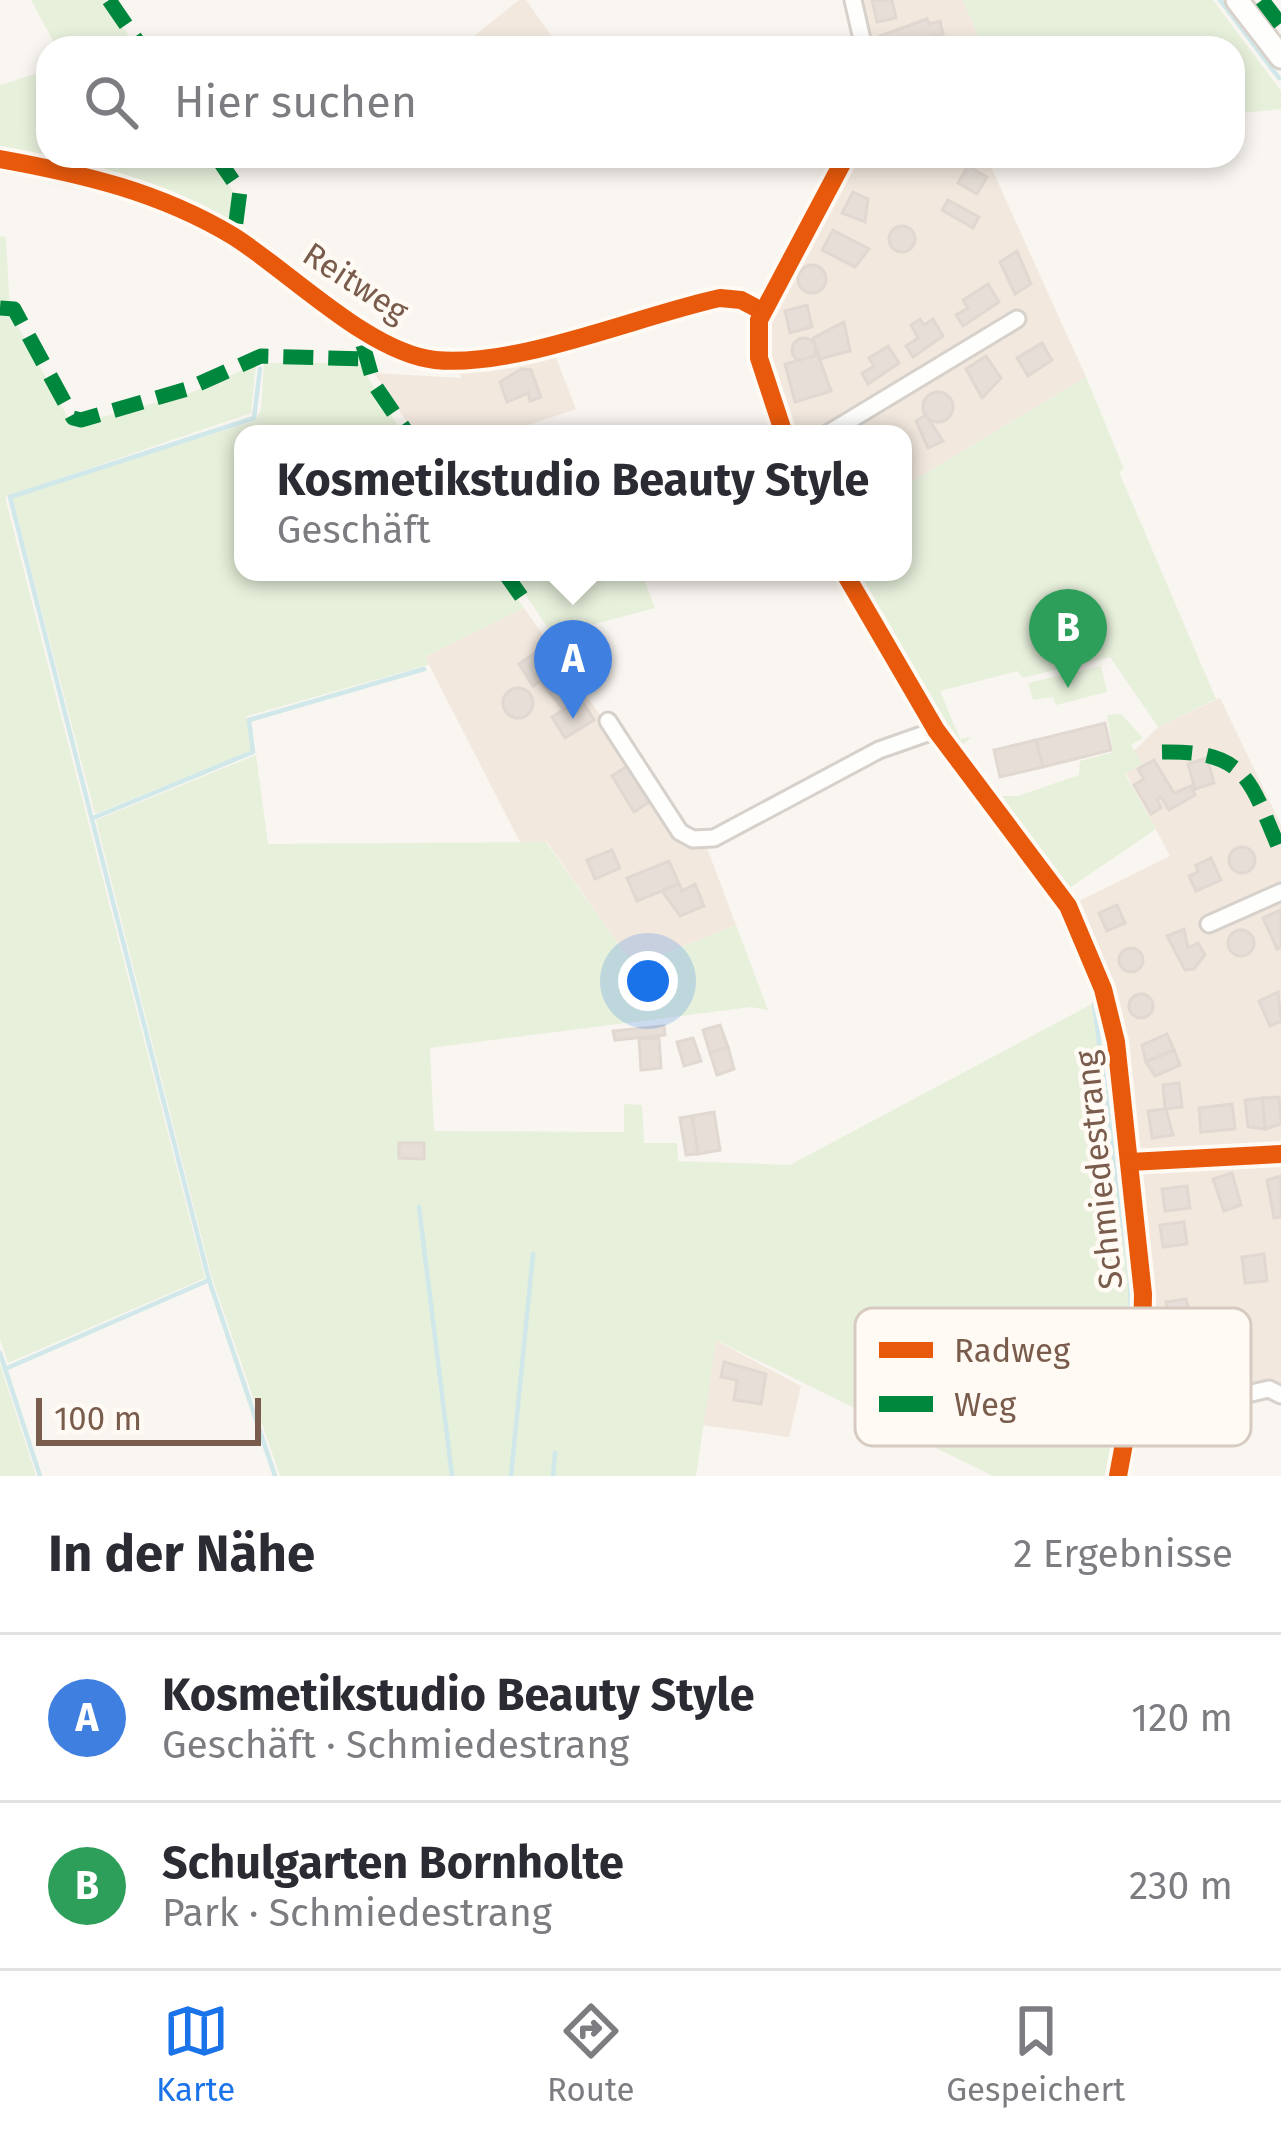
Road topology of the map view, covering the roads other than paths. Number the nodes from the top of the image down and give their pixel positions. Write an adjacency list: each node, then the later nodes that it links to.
1 (853, 0): 3 (street)
2 (1237, 0): 4 (street)
3 (861, 36)
4 (1281, 57)
5 (0, 159): 6 (street, Reitweg)
6 (36, 166)
7 (50, 168): 9 (street, Reitweg)
8 (841, 168): 9 (street)
9 (762, 311): 11 (street)
10 (1017, 319): 12 (street)
11 (781, 425)
12 (842, 425)
13 (849, 581): 15 (street, Schmiedestrang)
14 (608, 722): 15 (street)
15 (936, 730): 19 (street, Schmiedestrang)
16 (1281, 892): 17 (street)
17 (1209, 924)
18 (1281, 1154): 19 (street)
19 (1130, 1162): 20 (street, Schmiedestrang)
20 (1142, 1308)
21 (1251, 1393): 22 (street)
22 (1281, 1395)
23 (1124, 1446): 24 (street, Schmiedestrang)
24 (1118, 1476)

